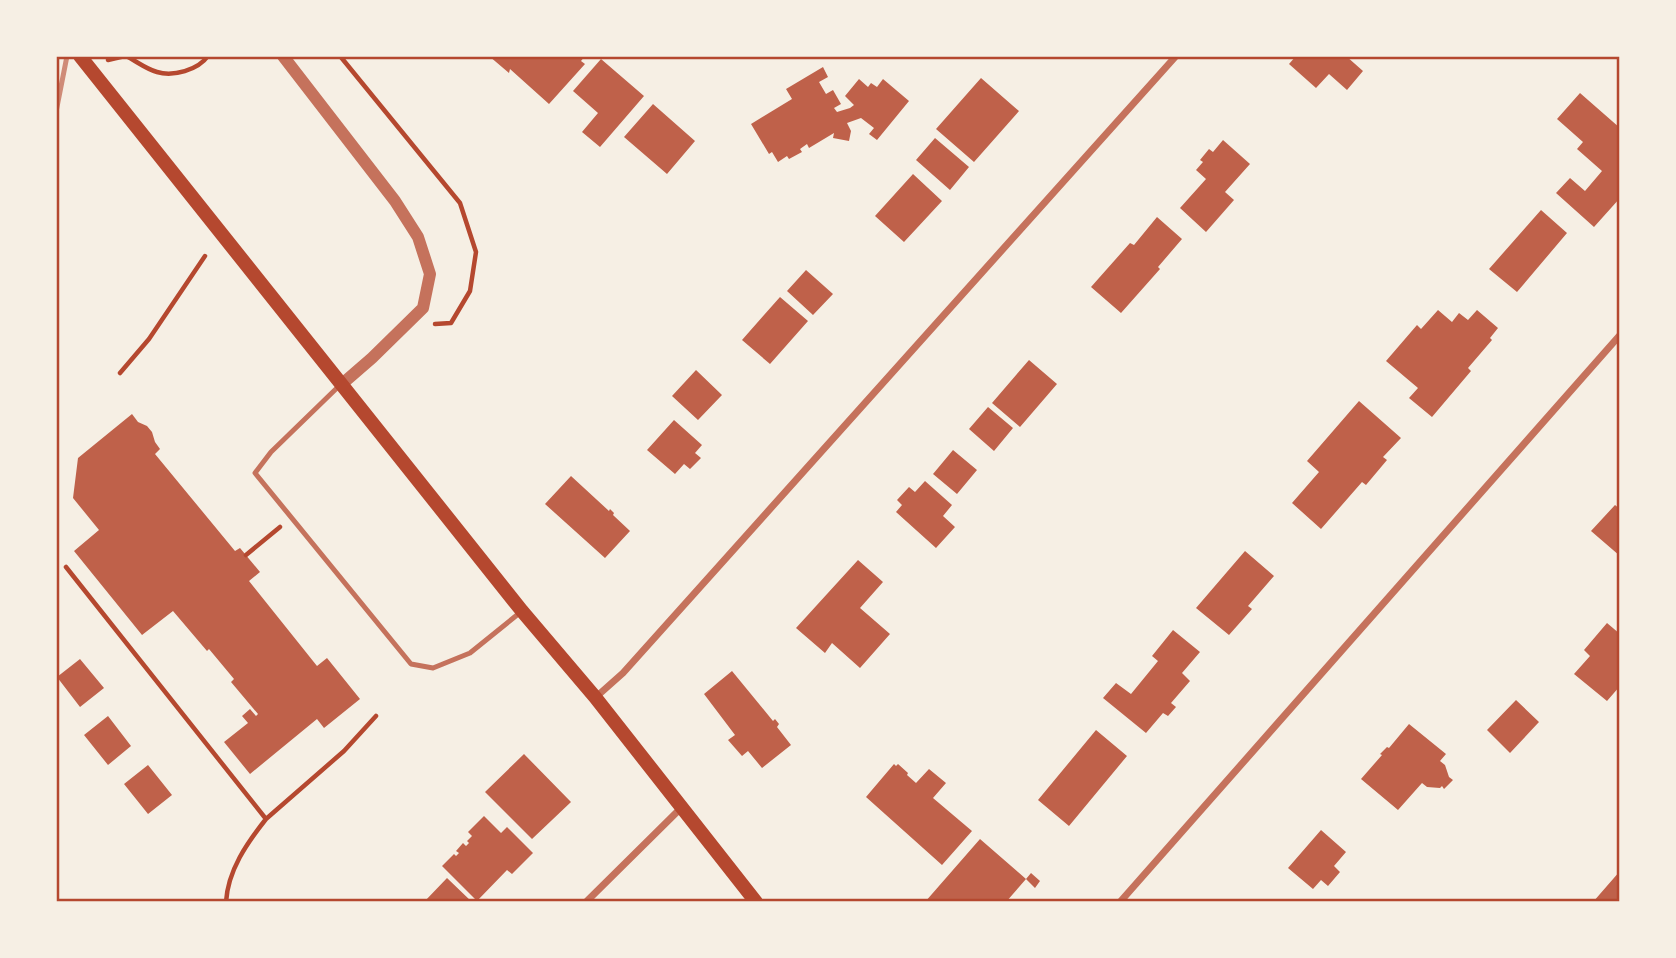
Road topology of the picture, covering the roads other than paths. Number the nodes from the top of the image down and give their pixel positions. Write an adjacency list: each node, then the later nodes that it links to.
1 (80, 56): 5 (main road)
2 (283, 56): 5 (street)
3 (1176, 56): 7 (street)
4 (1620, 335): 11 (street)
5 (342, 384): 6 (main road); 6 (lane)
6 (522, 611): 7 (main road)
7 (595, 697): 8 (main road)
8 (681, 808): 9 (street); 10 (main road)
9 (586, 902)
10 (756, 902)
11 (1120, 902)

